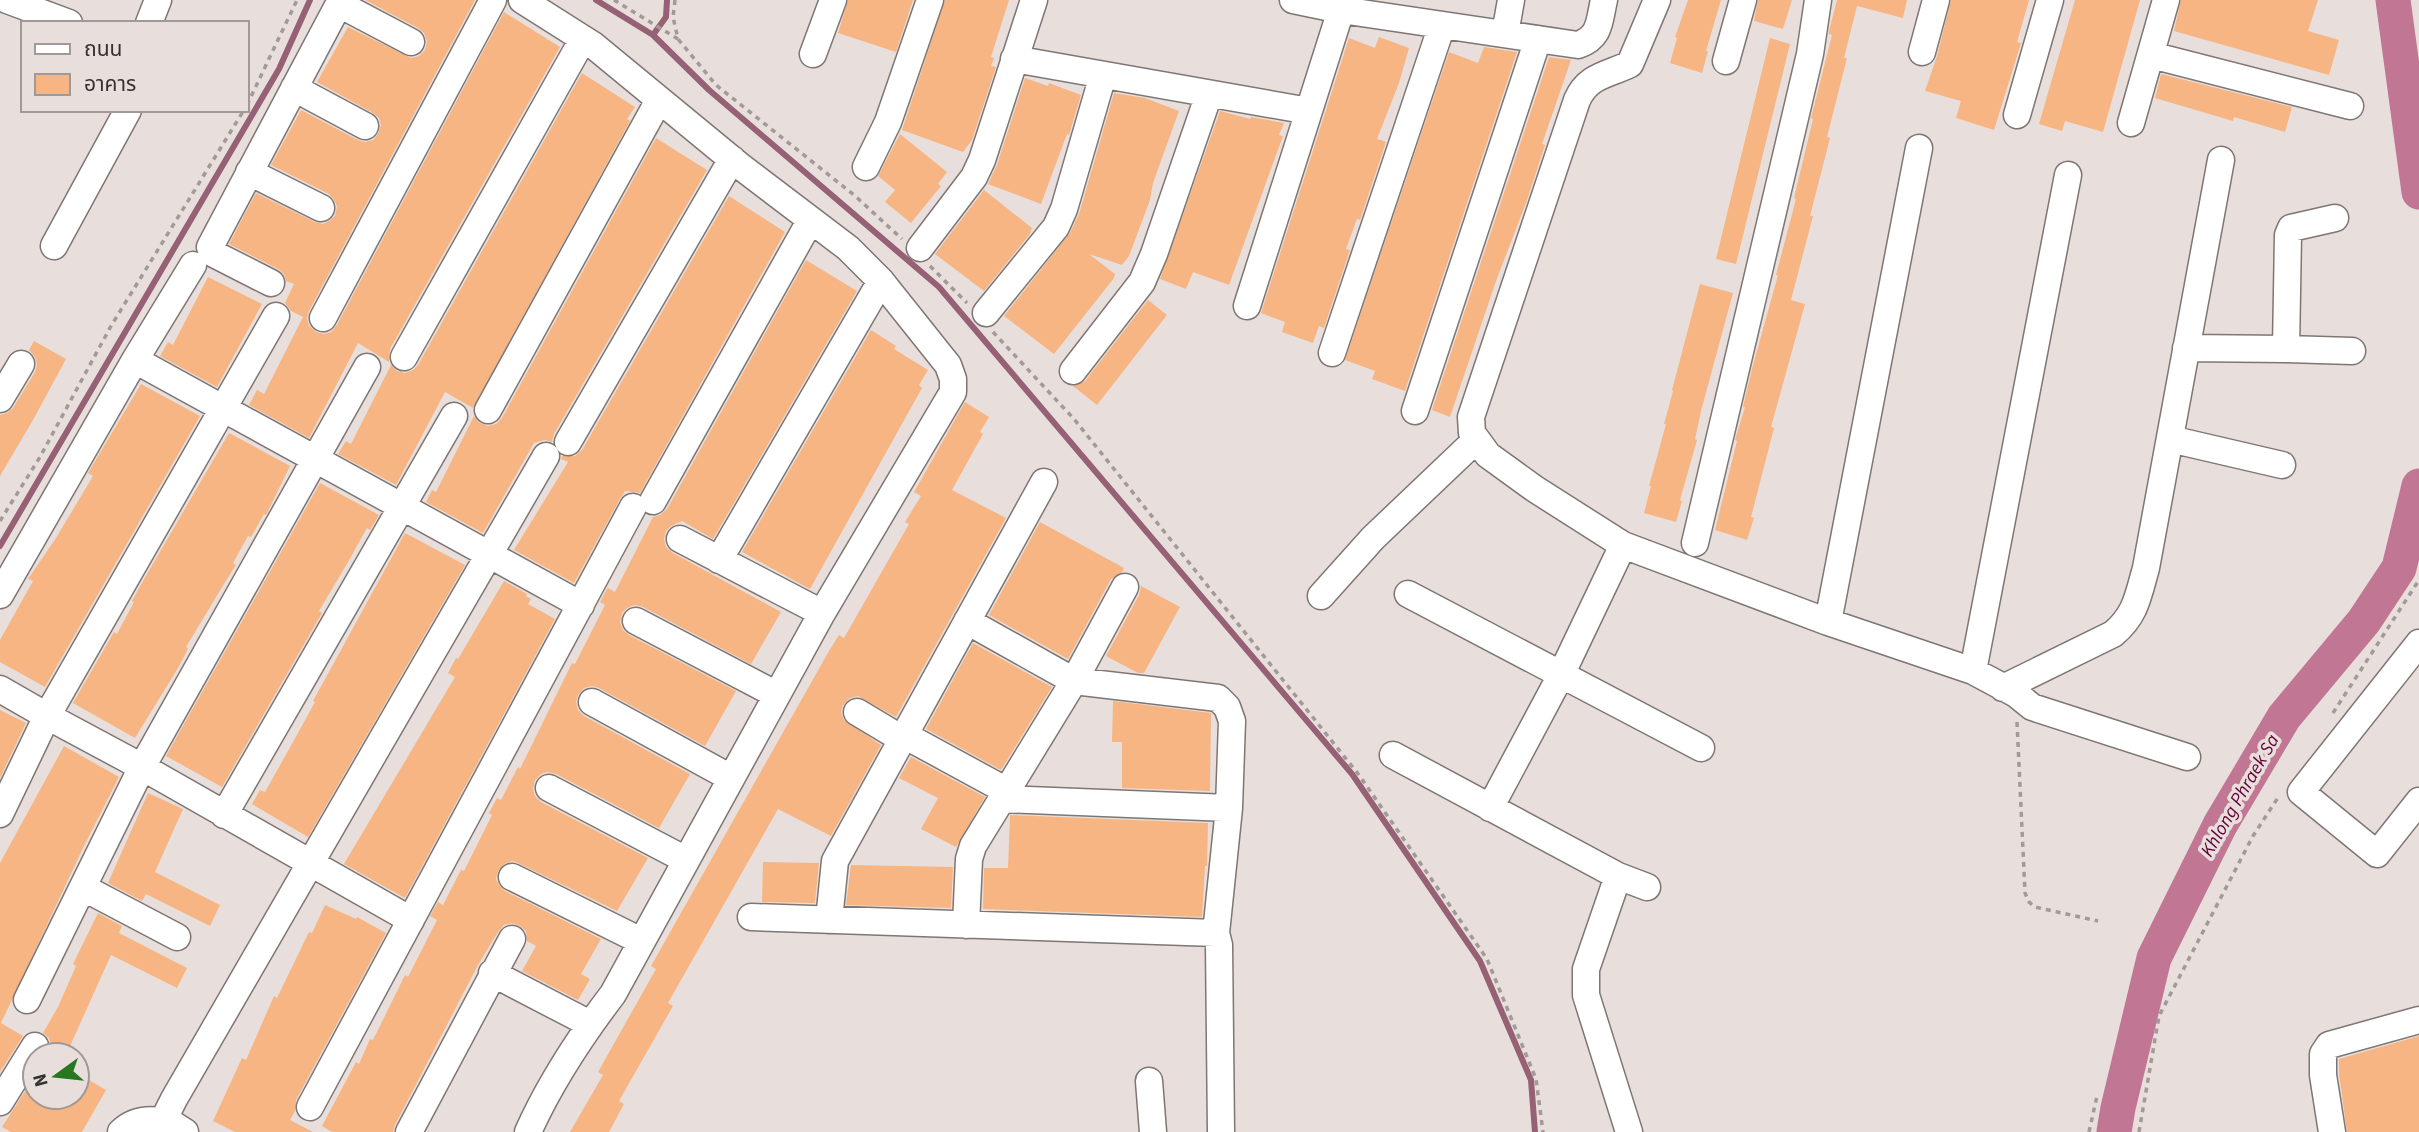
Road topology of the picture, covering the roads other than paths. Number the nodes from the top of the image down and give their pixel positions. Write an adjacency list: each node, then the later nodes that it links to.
1 (7, 0): 20 (street)
2 (158, 0): 21 (street)
3 (493, 0): 58 (street)
4 (522, 0): 24 (street)
5 (833, 0): 28 (street)
6 (930, 0): 45 (street)
7 (1034, 0): 30 (street)
8 (1293, 0): 18 (street)
9 (1511, 0): 23 (street)
10 (1604, 0): 25 (street)
11 (1657, 0): 75 (street)
12 (1743, 0): 31 (street)
13 (1818, 0): 81 (street)
14 (1936, 0): 27 (street)
15 (2050, 0): 39 (street)
16 (2166, 0): 29 (street)
17 (340, 2): 26 (street); 33 (street)
18 (1341, 9): 19 (street); 37 (street)
19 (1404, 9): 22 (street)
20 (64, 21)
21 (150, 21)
22 (1443, 24): 23 (street); 63 (street)
23 (1505, 34): 25 (street)
24 (583, 39): 35 (street); 64 (street)
25 (1538, 39): 72 (street)
26 (411, 42)
27 (1922, 52)
28 (813, 54)
29 (2151, 55): 36 (street); 40 (street)
30 (1014, 59): 32 (street); 52 (street)
31 (1726, 61)
32 (1103, 75): 34 (street); 59 (street)
33 (294, 88): 41 (street); 46 (street)
34 (1209, 94): 37 (street); 68 (street)
35 (659, 100): 43 (street); 71 (street)
36 (2350, 106)
37 (1309, 111): 56 (street)
38 (127, 112): 51 (street)
39 (2017, 115)
40 (2132, 124)
41 (365, 125)
42 (1919, 148): 93 (street)
43 (732, 159): 50 (street); 83 (street)
44 (2221, 160): 60 (street)
45 (866, 167)
46 (249, 172): 48 (street); 55 (street)
47 (2068, 175): 95 (street)
48 (321, 208)
49 (2335, 218): 61 (street)
50 (810, 221): 54 (street); 89 (street)
51 (54, 246)
52 (920, 254)
53 (193, 265): 65 (street)
54 (881, 281): 84 (street); 90 (street)
55 (271, 283)
56 (1247, 306)
57 (276, 316): 70 (street)
58 (323, 318)
59 (985, 319)
60 (2186, 348): 61 (street); 74 (street)
61 (2286, 349): 62 (street)
62 (2352, 351)
63 (1332, 353)
64 (404, 357)
65 (135, 360): 70 (street); 87 (street)
66 (21, 364): 69 (street)
67 (367, 367): 76 (street)
68 (1073, 371)
69 (0, 399)
70 (223, 408): 76 (street); 103 (street)
71 (488, 410)
72 (1415, 411)
73 (454, 416): 79 (street)
74 (2170, 439): 77 (street); 99 (street)
75 (1476, 440): 82 (street); 88 (street)
76 (314, 458): 79 (street); 108 (street)
77 (2282, 465)
78 (1044, 482): 92 (street)
79 (402, 507): 83 (street); 116 (street)
80 (680, 539): 84 (street)
81 (1695, 543)
82 (1623, 545): 93 (street); 96 (street)
83 (489, 555): 89 (street); 118 (street)
84 (719, 560): 90 (street)
85 (1125, 587): 97 (street)
86 (1408, 594): 96 (street)
87 (0, 595)
88 (1321, 596)
89 (581, 605): 124 (street)
90 (822, 613): 100 (street)
91 (636, 621): 100 (street)
92 (967, 621): 97 (street); 104 (street)
93 (1828, 622): 95 (street)
94 (2419, 643): 112 (street)
95 (1973, 671): 99 (street)
96 (1562, 675): 105 (street); 114 (street)
97 (1074, 681): 111 (street); 113 (street)
98 (0, 689): 103 (street)
99 (2010, 691): 107 (street)
100 (777, 695): 109 (street)
101 (593, 702): 109 (street)
102 (857, 712): 104 (street)
103 (47, 716): 108 (street); 115 (street)
104 (903, 737): 111 (street); 125 (street)
105 (1701, 748)
106 (1393, 755): 114 (street)
107 (2187, 757)
108 (142, 767): 116 (street); 122 (street)
109 (731, 778): 117 (street)
110 (549, 788): 117 (street)
111 (1004, 795): 113 (street); 126 (street)
112 (2419, 801)
113 (1229, 808): 127 (street)
114 (1490, 808): 119 (street)
115 (0, 814)
116 (224, 815): 118 (street)
117 (686, 860): 130 (street)
118 (312, 864): 124 (street); 139 (street)
119 (1618, 876): 121 (street); 145 (street)
120 (512, 877): 130 (street)
121 (1647, 887)
122 (84, 888): 128 (street); 132 (street)
123 (751, 917): 125 (street)
124 (411, 920): 138 (street)
125 (829, 920): 126 (street)
126 (966, 925): 127 (street)
127 (1216, 933): 144 (street)
128 (177, 937)
129 (512, 939): 131 (street)
130 (641, 941): 134 (street)
131 (492, 973): 134 (street); 141 (street)
132 (27, 1000)
133 (2419, 1020): 146 (street)
134 (590, 1024): 142 (street)
135 (21, 1068): 137 (street)
136 (1149, 1081): 143 (street)
137 (0, 1102)
138 (310, 1107)
139 (178, 1128): 140 (street)
140 (121, 1132)
141 (409, 1132)
142 (528, 1132)
143 (1153, 1132)
144 (1221, 1132)
145 (1629, 1132)
146 (2332, 1132)

